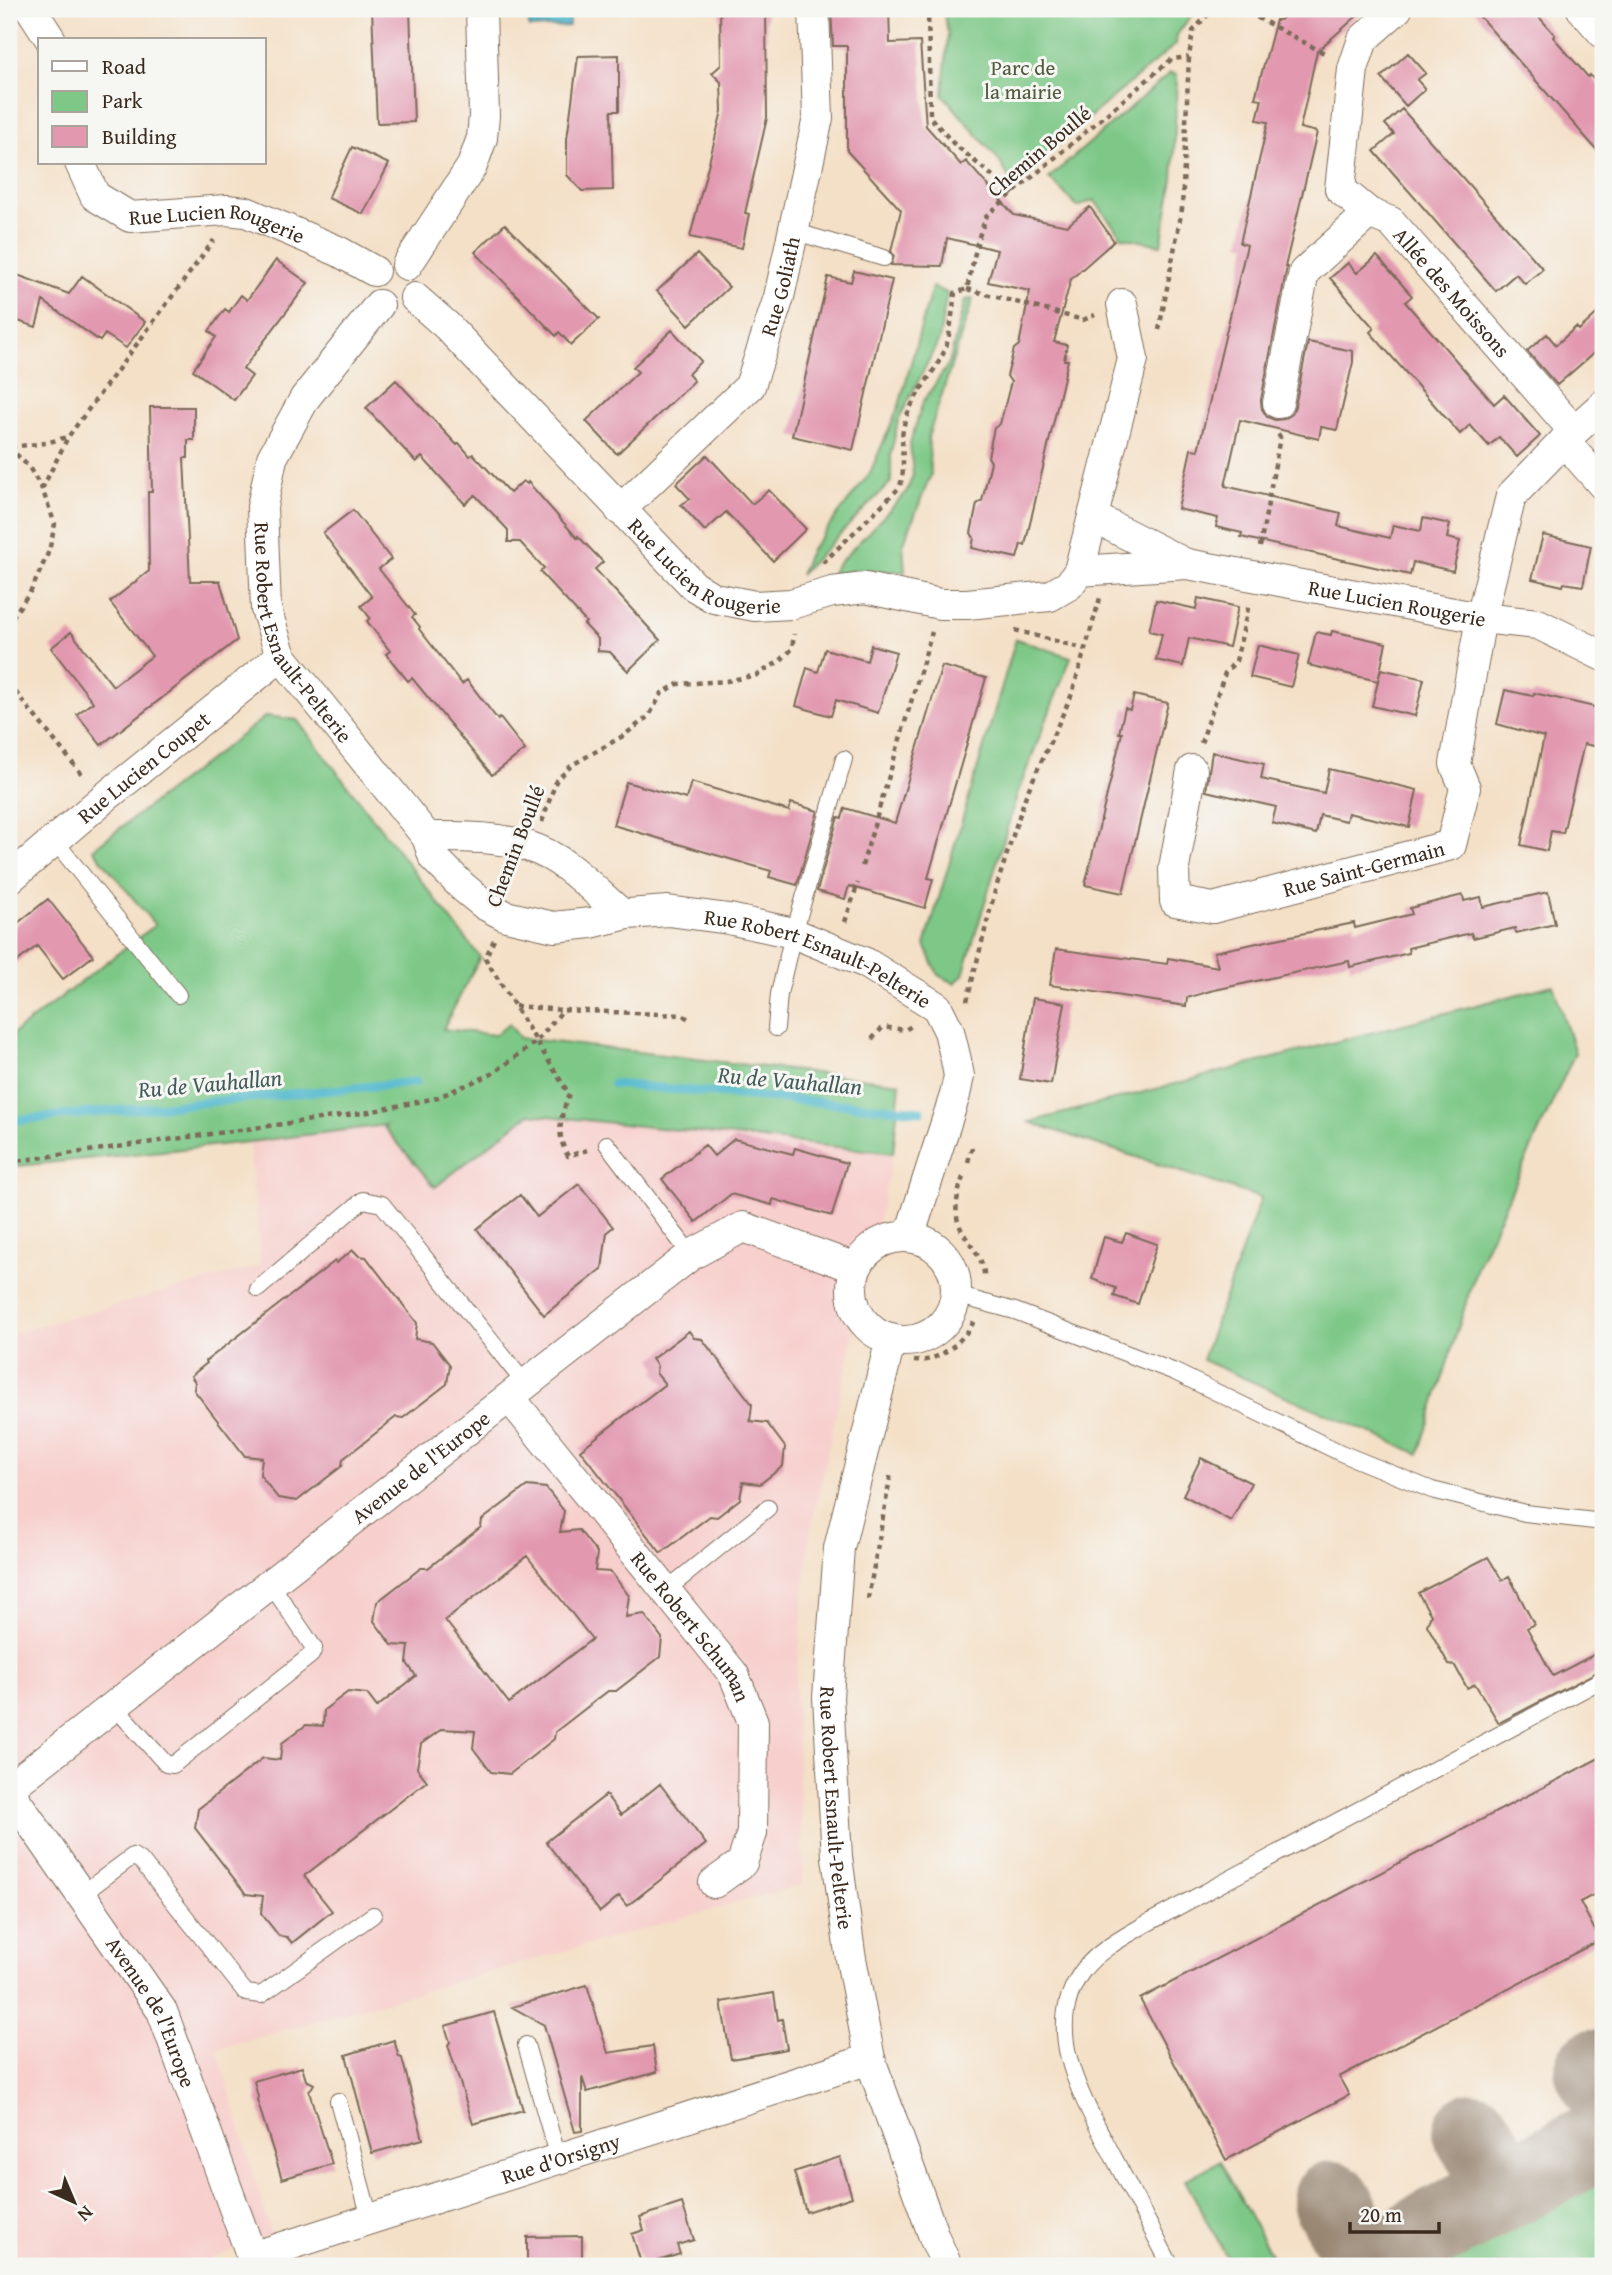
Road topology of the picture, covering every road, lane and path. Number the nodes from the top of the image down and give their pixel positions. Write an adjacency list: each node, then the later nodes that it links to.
1 (31, 9): 10 (street)
2 (481, 9): 19 (street)
3 (814, 9): 17 (street, Rue Goliath)
4 (928, 9): 14 (path)
5 (1213, 9): 11 (path)
6 (1252, 9): 12 (path)
7 (1397, 9): 12 (street, Allée des Moissons)
8 (1582, 9): 9 (street)
9 (1603, 33)
10 (50, 38)
11 (1189, 57): 14 (path, Chemin Boullé); 25 (path)
12 (1353, 69): 16 (street, Allée des Moissons)
13 (80, 164): 15 (street, Rue Lucien Rougerie)
14 (1014, 194): 21 (path, Chemin Boullé)
15 (226, 210): 20 (street, Rue Lucien Rougerie); 29 (path)
16 (1369, 213): 26 (street); 28 (street, Allée des Moissons)
17 (793, 231): 18 (lane); 33 (street, Rue Goliath)
18 (884, 258)
19 (407, 265): 20 (street); 22 (street)
20 (374, 271): 24 (street)
21 (967, 289): 23 (path); 38 (path, Chemin Boullé)
22 (415, 298): 24 (street); 33 (street, Rue Lucien Rougerie)
23 (1122, 304): 34 (street)
24 (379, 305): 42 (street, Rue Robert Esnault-Pelterie)
25 (1158, 335)
26 (1278, 403)
27 (1603, 405): 28 (street, Rue Saint-Germain)
28 (1569, 436): 31 (street, Allée des Moissons); 40 (street, Rue Saint-Germain)
29 (68, 437): 30 (path); 32 (path)
30 (9, 447): 32 (path)
31 (1603, 485)
32 (42, 489): 41 (path)
33 (620, 510): 38 (street, Rue Lucien Rougerie)
34 (1093, 517): 35 (street, Rue Lucien Rougerie); 37 (street)
35 (1187, 564): 36 (street, Rue Lucien Rougerie); 40 (street, Rue Lucien Rougerie)
36 (1109, 569): 37 (street, Rue Lucien Rougerie); 60 (path)
37 (1079, 571): 39 (street, Rue Lucien Rougerie)
38 (790, 604): 39 (street, Rue Lucien Rougerie); 50 (path, Chemin Boullé)
39 (940, 604): 51 (path)
40 (1481, 618): 43 (street, Rue Lucien Rougerie); 46 (street, Rue Saint-Germain)
41 (9, 637)
42 (281, 656): 47 (street, Rue Lucien Coupet); 48 (street, Rue Robert Esnault-Pelterie)
43 (1603, 656)
44 (9, 663): 47 (path)
45 (844, 759): 56 (lane)
46 (1192, 770)
47 (103, 799): 49 (street, Rue Lucien Coupet)
48 (427, 837): 50 (street); 55 (street, Rue Robert Esnault-Pelterie)
49 (55, 841): 52 (street, Rue Lucien Coupet); 58 (lane)
50 (533, 847): 54 (street)
51 (862, 866)
52 (9, 879)
53 (858, 883): 57 (path)
54 (622, 915): 55 (street, Rue Robert Esnault-Pelterie); 56 (street, Rue Robert Esnault-Pelterie)
55 (506, 916): 59 (path, Chemin Boullé)
56 (793, 933): 57 (street, Rue Robert Esnault-Pelterie); 63 (lane)
57 (836, 951): 69 (street, Rue Robert Esnault-Pelterie)
58 (178, 995)
59 (514, 1006): 61 (path); 64 (path)
60 (967, 1009)
61 (563, 1010): 62 (path); 64 (path)
62 (689, 1019)
63 (776, 1028)
64 (536, 1042): 66 (path); 67 (path)
65 (975, 1136): 68 (path)
66 (607, 1144): 70 (lane)
67 (9, 1161)
68 (966, 1167)
69 (909, 1237): 71 (street); 73 (street)
70 (691, 1255): 71 (street, Avenue de l'Europe); 77 (street, Avenue de l'Europe)
71 (856, 1268): 74 (street)
72 (258, 1289): 77 (lane)
73 (956, 1295): 74 (street); 80 (lane)
74 (891, 1339): 91 (street, Rue Robert Esnault-Pelterie)
75 (920, 1362): 76 (path)
76 (914, 1371)
77 (518, 1392): 81 (street, Avenue de l'Europe); 82 (street, Rue Robert Schuman)
78 (893, 1461): 83 (path)
79 (768, 1508): 82 (lane)
80 (1603, 1522)
81 (270, 1583): 85 (street, Avenue de l'Europe); 85 (lane)
82 (665, 1591): 87 (street, Rue Robert Schuman)
83 (867, 1609)
84 (1603, 1679): 97 (lane)
85 (114, 1706): 86 (street, Avenue de l'Europe)
86 (9, 1790): 88 (street, Avenue de l'Europe)
87 (714, 1883)
88 (82, 1894): 89 (lane); 95 (street, Avenue de l'Europe)
89 (373, 1915)
90 (526, 2045): 93 (lane)
91 (870, 2059): 93 (street, Rue d'Orsigny); 96 (street, Rue Robert Esnault-Pelterie)
92 (338, 2101): 94 (lane)
93 (558, 2158): 94 (street, Rue d'Orsigny)
94 (370, 2218): 95 (street, Rue d'Orsigny)
95 (252, 2257)
96 (947, 2266)
97 (1171, 2266)

